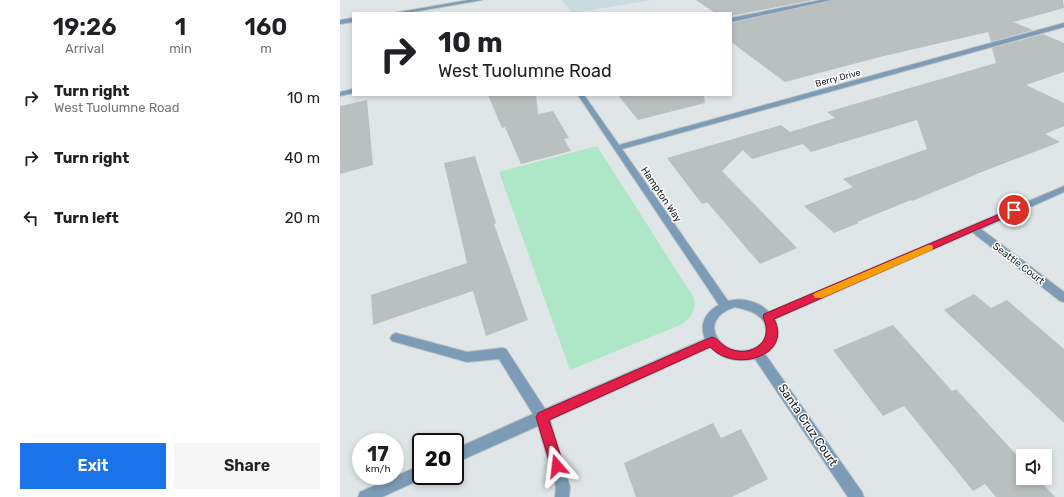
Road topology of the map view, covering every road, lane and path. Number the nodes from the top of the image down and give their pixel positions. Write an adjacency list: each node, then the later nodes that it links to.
1 (479, 0): 3 (street)
2 (828, 0): 5 (street)
3 (403, 12)
4 (352, 20): 6 (street)
5 (732, 20)
6 (340, 22)
7 (1064, 25): 11 (street, Berry Drive)
8 (352, 91): 9 (street)
9 (340, 94)
10 (582, 96): 11 (street, Hampton Way)
11 (618, 148): 15 (street, Hampton Way)
12 (1064, 189): 13 (street)
13 (973, 228): 14 (street, Seattle Court); 16 (street)
14 (1064, 298)
15 (725, 305): 16 (street); 18 (street)
16 (768, 317): 19 (street)
17 (396, 338): 20 (street)
18 (712, 341): 19 (street); 20 (street)
19 (758, 353): 25 (street, Santa Cruz Court)
20 (542, 417): 21 (street); 24 (street)
21 (464, 452)
22 (412, 476): 23 (street)
23 (365, 497)
24 (562, 497)
25 (857, 497)

